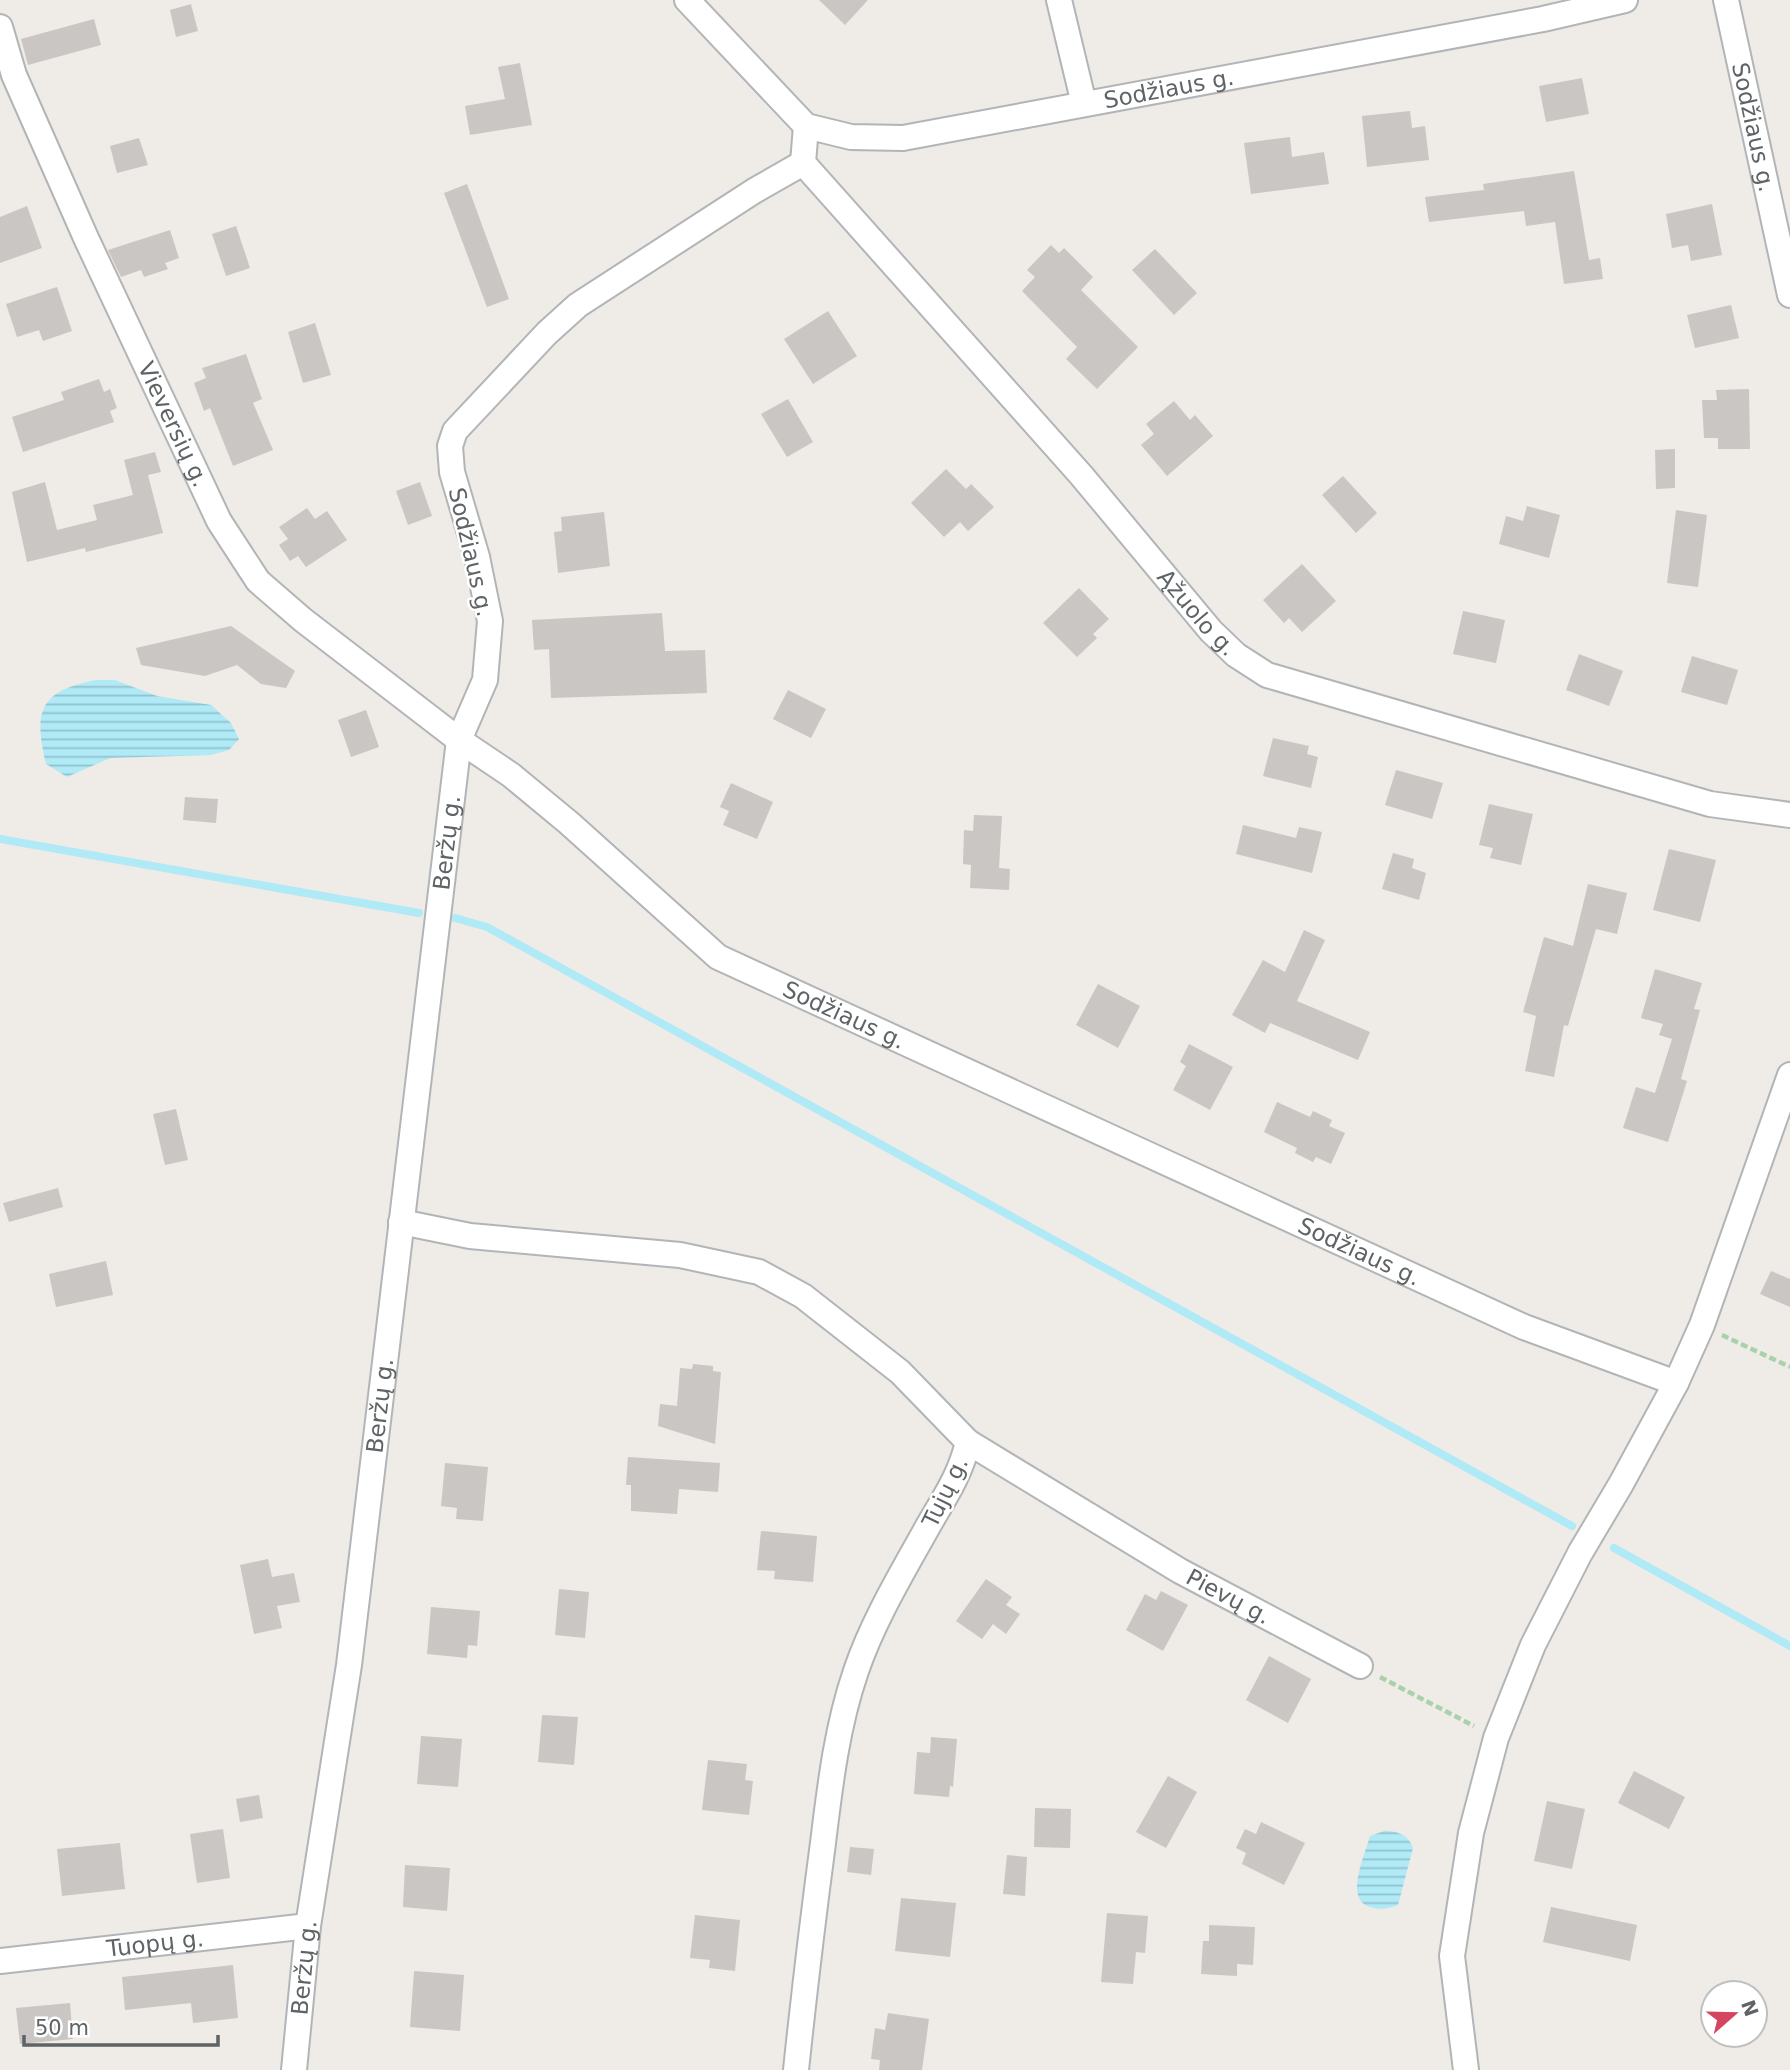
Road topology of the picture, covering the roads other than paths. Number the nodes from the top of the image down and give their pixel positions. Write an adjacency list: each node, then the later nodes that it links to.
1 (687, 0): 9 (street)
2 (1059, 0): 8 (street)
3 (1625, 0): 5 (street, Sodžiaus g.)
4 (1726, 0): 11 (street, Sodžiaus g.)
5 (1541, 10): 8 (street, Sodžiaus g.)
6 (0, 27): 7 (street, Vieversių g.)
7 (7, 77): 12 (street, Vieversių g.)
8 (1084, 104): 9 (street, Sodžiaus g.)
9 (806, 126): 10 (street)
10 (803, 163): 12 (street, Sodžiaus g.); 13 (street, Ąžuolo g.)
11 (1790, 295)
12 (459, 740): 15 (street, Beržų g.); 16 (street, Sodžiaus g.)
13 (1790, 815)
14 (1790, 1075): 16 (street)
15 (401, 1222): 17 (street, Tujų g.); 19 (street, Beržų g.)
16 (1676, 1383): 23 (street)
17 (968, 1442): 18 (street, Pievų g.); 22 (street, Tujų g.)
18 (1360, 1666)
19 (309, 1926): 20 (street, Tuopų g.); 21 (street, Beržų g.)
20 (0, 1961)
21 (293, 2070)
22 (796, 2070)
23 (1466, 2070)

